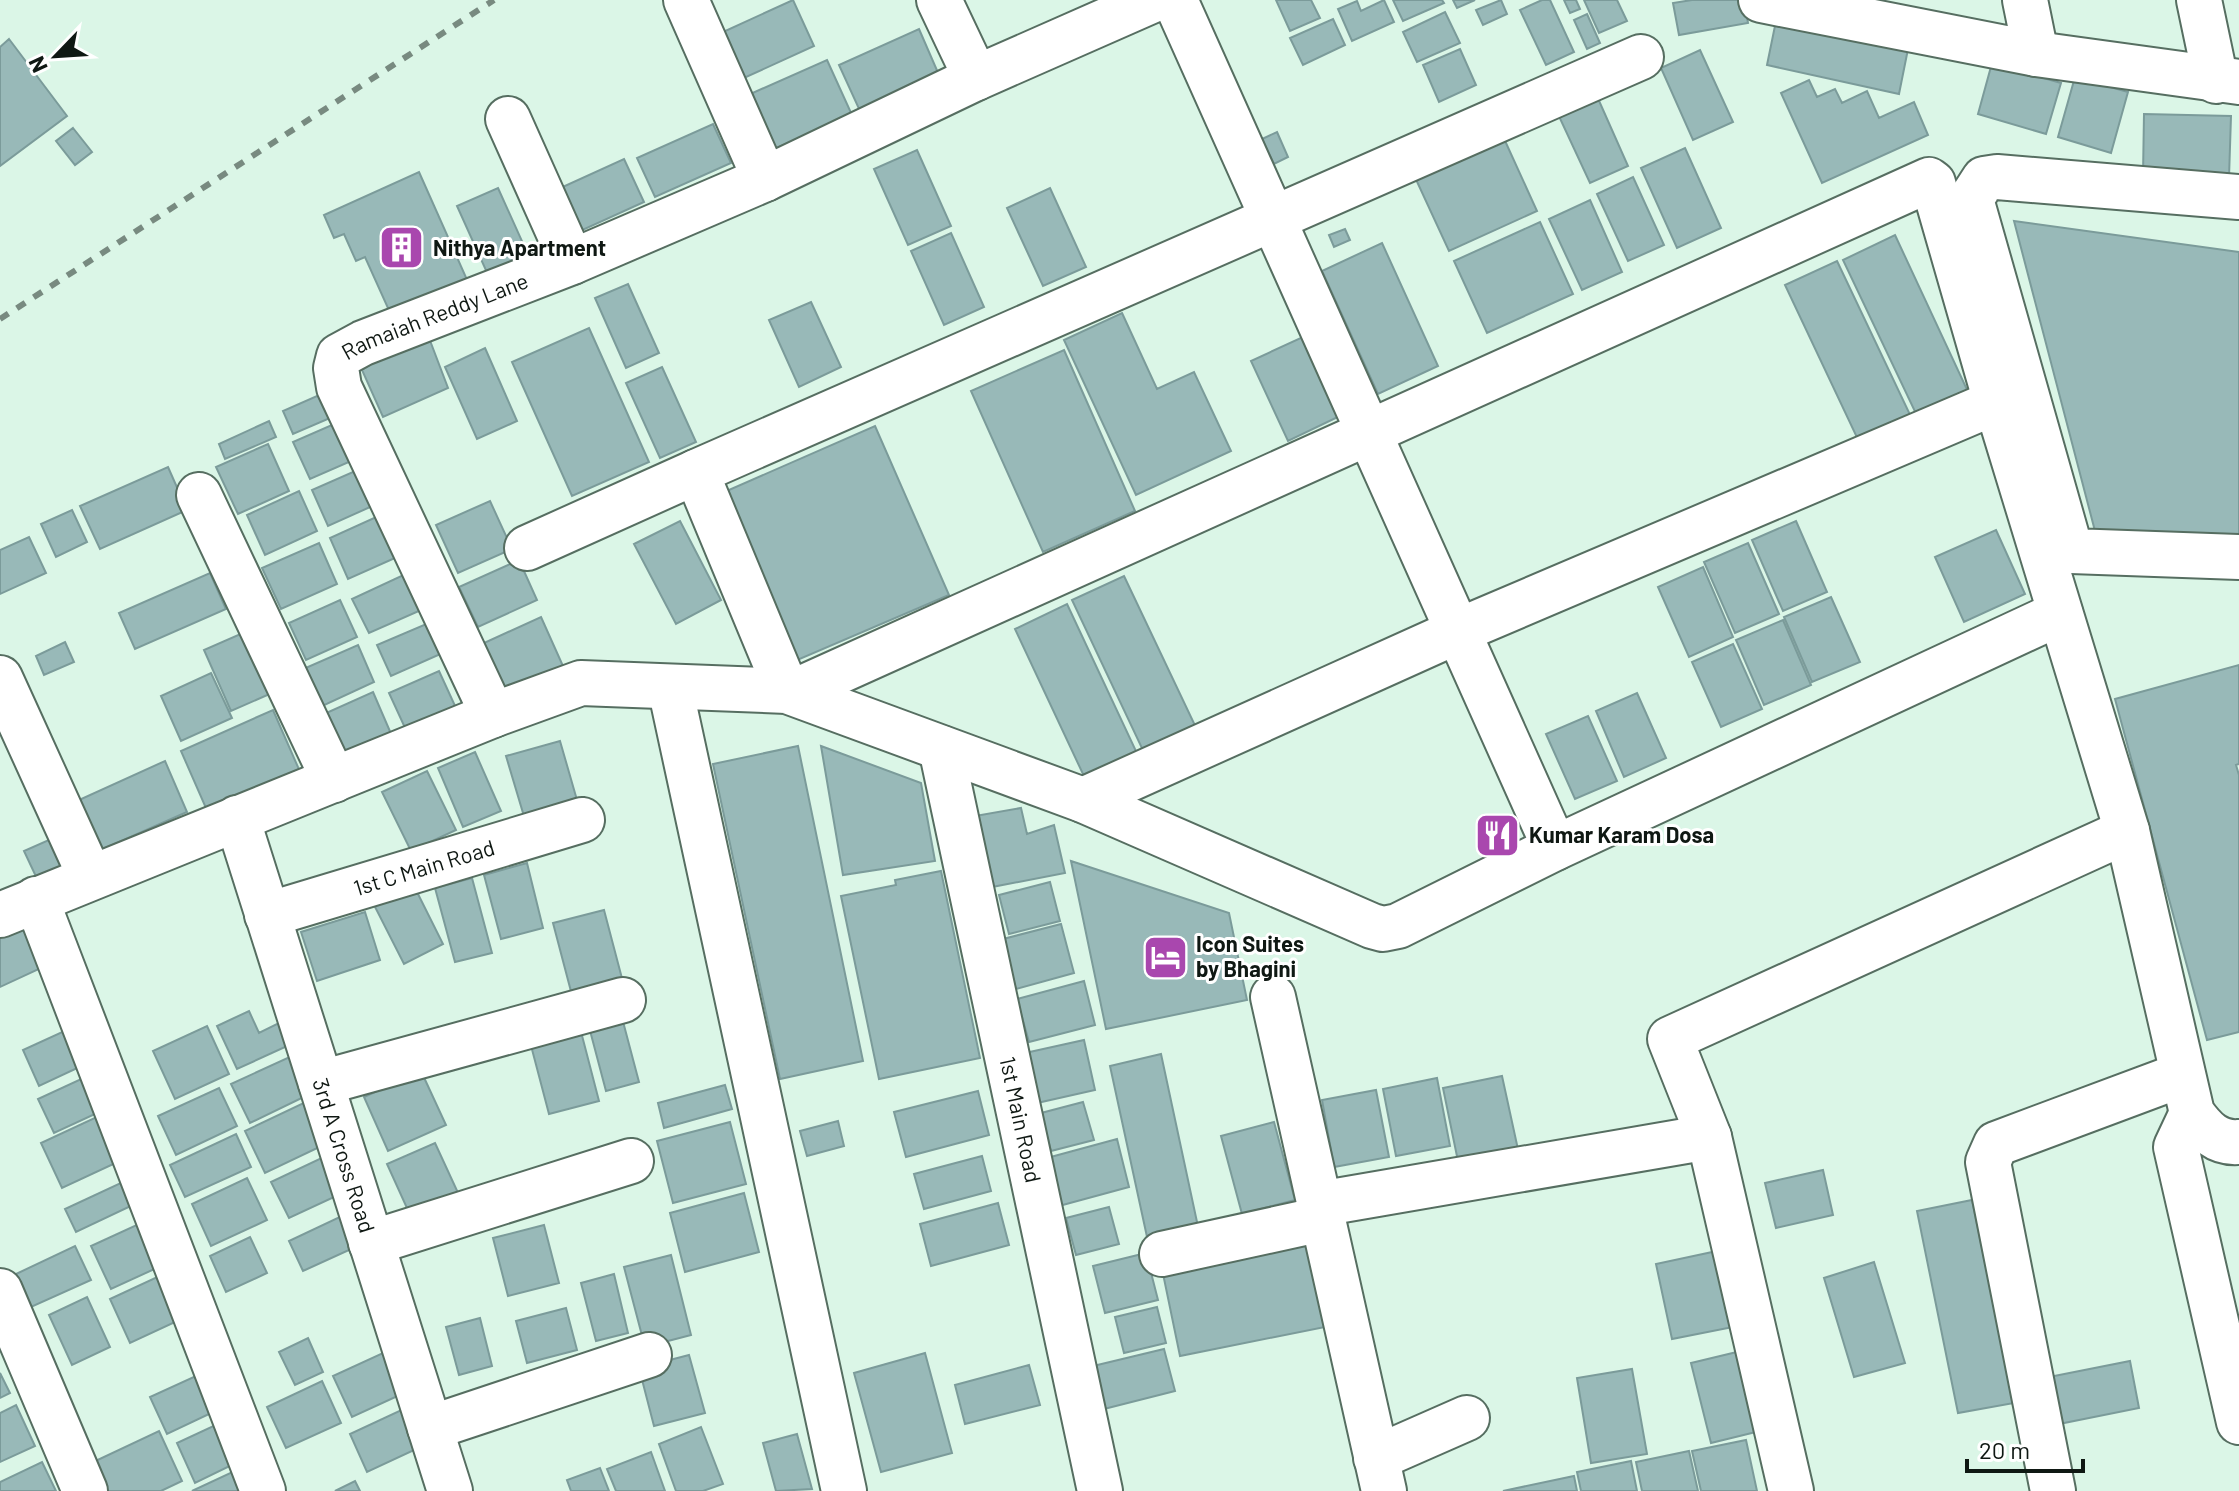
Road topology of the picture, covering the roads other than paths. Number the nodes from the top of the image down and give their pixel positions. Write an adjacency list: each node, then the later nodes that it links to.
1 (686, 0): 13 (street)
2 (939, 0): 10 (street)
3 (1153, 0): 10 (street, Ramaiah Reddy Lane)
4 (1175, 0): 15 (street)
5 (1761, 0): 8 (street)
6 (2025, 0): 8 (street)
7 (2199, 0): 11 (street)
8 (2036, 54): 11 (street)
9 (1641, 57): 15 (street)
10 (976, 78): 13 (street, Ramaiah Reddy Lane)
11 (2228, 82)
12 (508, 119): 16 (street)
13 (765, 179): 16 (street, Ramaiah Reddy Lane)
14 (2239, 197): 22 (street)
15 (1274, 218): 18 (street); 19 (street)
16 (572, 262): 28 (street, Ramaiah Reddy Lane)
17 (1996, 402): 18 (street); 23 (street); 24 (street)
18 (1369, 430): 24 (street); 27 (street)
19 (696, 472): 21 (street); 27 (street)
20 (199, 495): 30 (street)
21 (527, 548)
22 (2239, 557)
23 (2060, 613): 34 (street); 35 (street)
24 (1458, 631): 31 (street); 35 (street)
25 (0, 678): 36 (street)
26 (670, 687): 27 (street); 28 (street); 59 (street)
27 (787, 691): 29 (street)
28 (493, 715): 30 (street)
29 (941, 748): 31 (street); 60 (street, 1st Main Road)
30 (334, 780): 32 (street)
31 (1083, 800): 35 (street)
32 (237, 818): 36 (street); 38 (street, 3rd A Cross Road)
33 (582, 820): 38 (street, 1st C Main Road)
34 (2127, 831): 42 (street); 43 (street)
35 (1555, 848)
36 (90, 876): 37 (street)
37 (18, 907): 57 (street)
38 (267, 915): 41 (street, 3rd A Cross Road)
39 (1273, 997): 46 (street)
40 (623, 1000): 41 (street)
41 (321, 1083): 47 (street, 3rd A Cross Road)
42 (2186, 1094): 44 (street); 52 (street); 61 (street)
43 (1709, 1137): 46 (street); 55 (street)
44 (2239, 1142)
45 (631, 1161): 47 (street)
46 (1321, 1212): 48 (street); 54 (street)
47 (371, 1243): 53 (street, 3rd A Cross Road)
48 (1162, 1254)
49 (0, 1291): 56 (street)
50 (649, 1355): 53 (street)
51 (1467, 1418): 54 (street)
52 (2239, 1422)
53 (430, 1428): 58 (street, 3rd A Cross Road)
54 (1380, 1474)
55 (1788, 1478)
56 (85, 1491)
57 (263, 1491)
58 (450, 1491)
59 (844, 1491)
60 (1100, 1491)
61 (2053, 1491)

